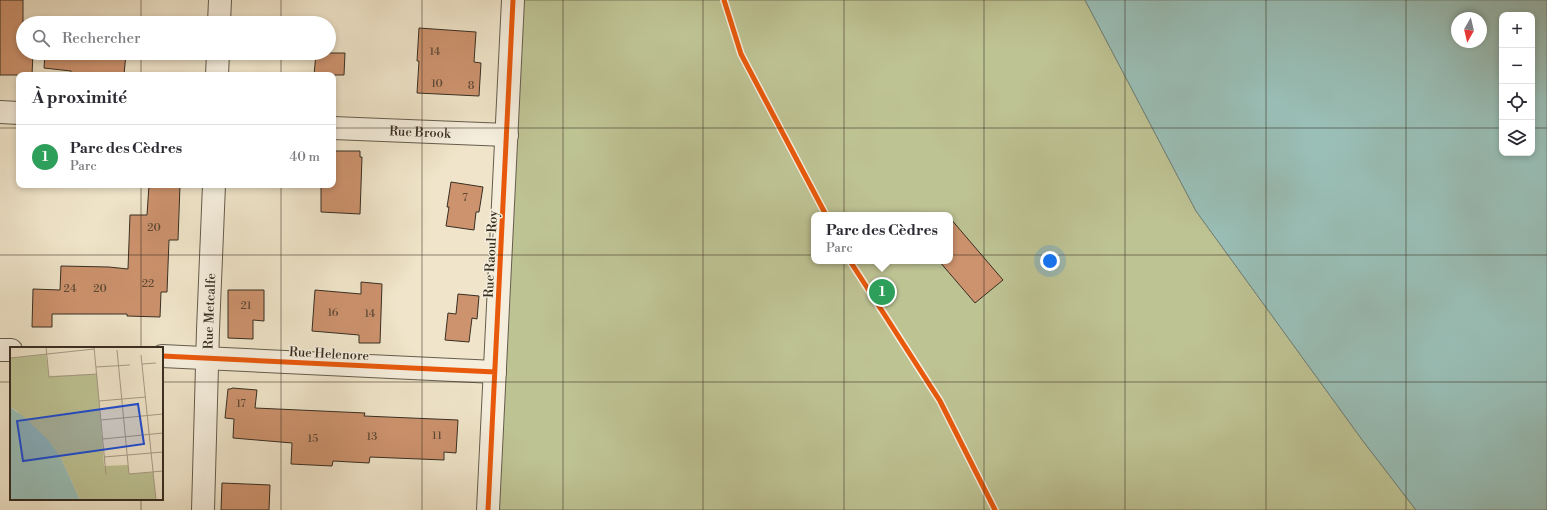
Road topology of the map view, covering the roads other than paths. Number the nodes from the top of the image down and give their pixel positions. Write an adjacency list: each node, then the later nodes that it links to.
1 (220, 0): 3 (street)
2 (513, 0): 9 (street, Rue Raoul-Roy)
3 (219, 16)
4 (218, 60): 5 (street)
5 (217, 72)
6 (0, 112): 7 (street)
7 (16, 113)
8 (336, 128): 9 (street, Rue Brook)
9 (507, 135): 13 (street, Rue Raoul-Roy)
10 (214, 188): 12 (street, Rue Metcalfe)
11 (163, 356): 12 (street, Rue Helenore)
12 (208, 358): 13 (street, Rue Helenore); 14 (street, Rue Metcalfe)
13 (495, 372): 15 (street, Rue Raoul-Roy)
14 (204, 510)
15 (488, 510)

